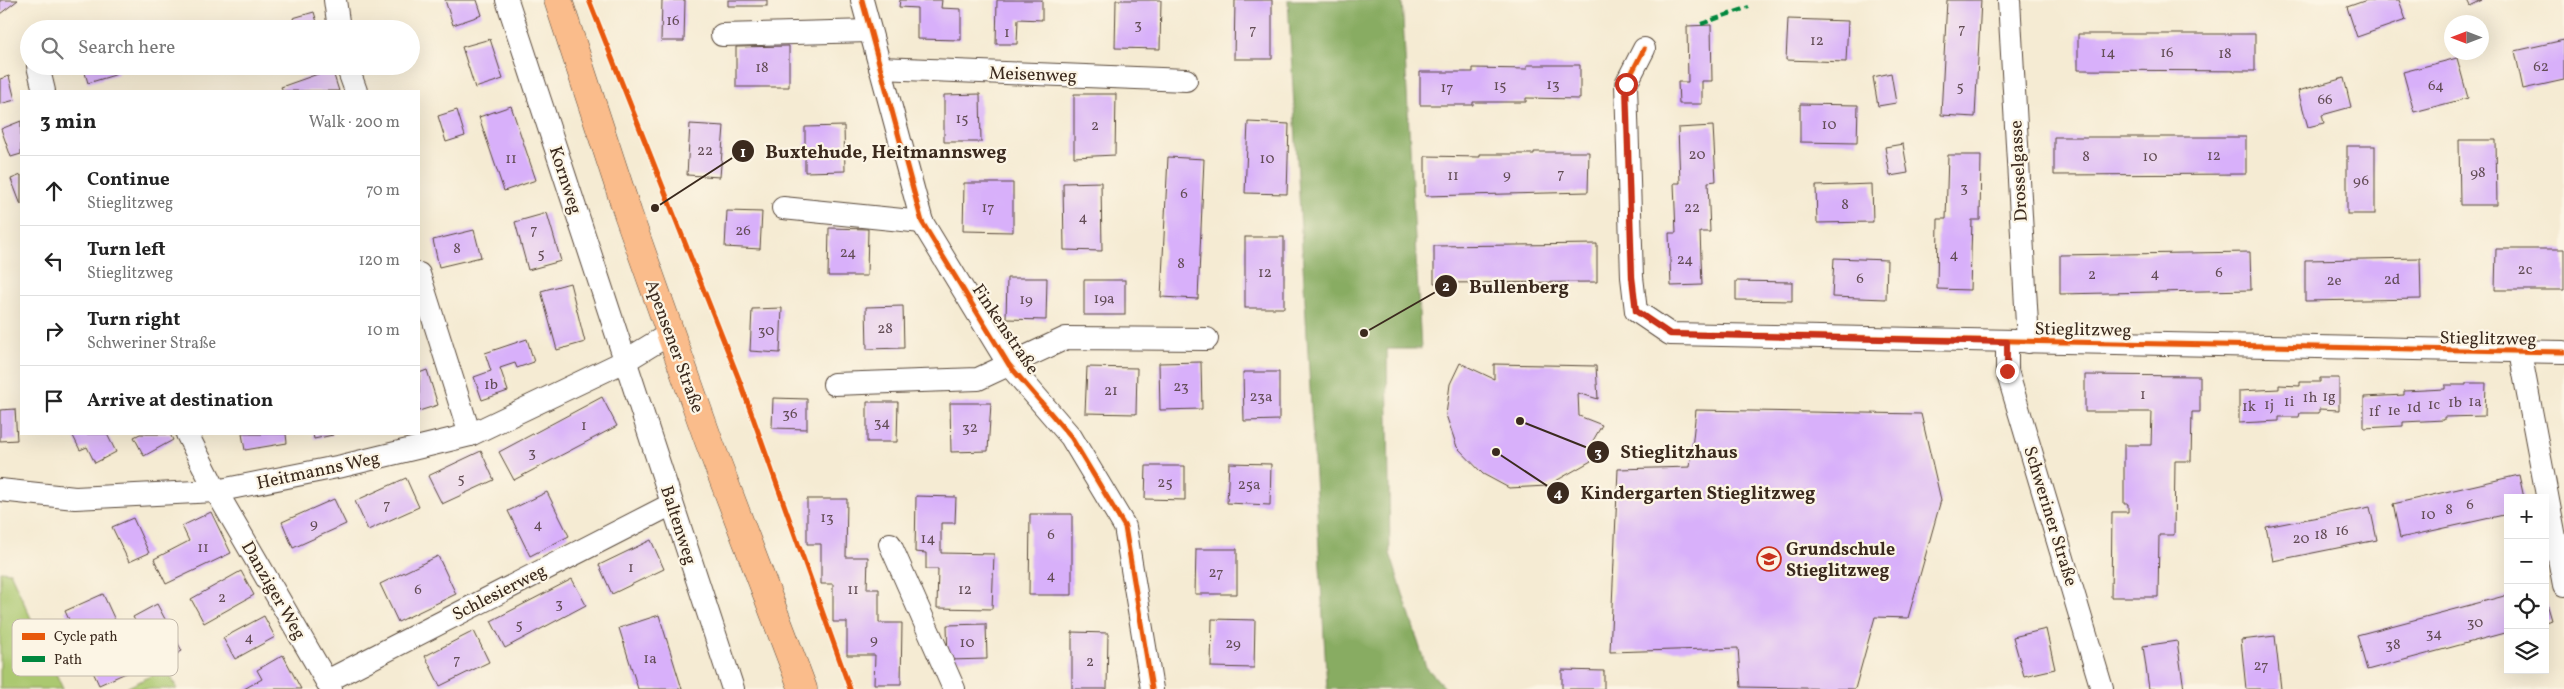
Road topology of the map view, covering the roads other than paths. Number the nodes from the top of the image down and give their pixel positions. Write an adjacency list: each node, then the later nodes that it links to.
1 (335, 0): 6 (street)
2 (507, 0): 24 (street, Kornweg)
3 (558, 0): 19 (main road, Apensener Straße)
4 (862, 0): 7 (street, Finkenstraße)
5 (2009, 0): 21 (street, Drosselgasse)
6 (338, 20)
7 (870, 31): 8 (street); 10 (street, Finkenstraße)
8 (722, 35)
9 (1644, 49): 21 (street, Stieglitzweg)
10 (880, 68): 13 (street, Meisenweg); 17 (street, Finkenstraße)
11 (40, 75): 14 (street)
12 (350, 75): 15 (street)
13 (1186, 80)
14 (44, 90)
15 (356, 90)
16 (783, 208): 17 (street)
17 (922, 222): 25 (street, Finkenstraße)
18 (420, 277): 28 (street)
19 (670, 333): 24 (street, Heitmanns Weg); 36 (main road, Apensener Straße)
20 (1207, 339): 25 (street, Finkenstraße)
21 (2017, 342): 22 (street, Stieglitzweg); 39 (street, Schweriner Straße)
22 (2520, 352): 23 (street, Stieglitzweg); 33 (street)
23 (2564, 352)
24 (625, 361): 28 (street, Heitmanns Weg); 31 (street, Baltenweg)
25 (1009, 365): 26 (street, Finkenstraße); 38 (street, Finkenstraße)
26 (834, 384)
27 (188, 435): 30 (street, Danziger Weg)
28 (470, 435): 30 (street, Heitmanns Weg)
29 (0, 490): 30 (street, Heitmanns Weg)
30 (216, 491): 34 (street, Danziger Weg)
31 (672, 504): 34 (street, Schlesierweg); 35 (street, Baltenweg)
32 (890, 544): 37 (street)
33 (2564, 585)
34 (329, 685)
35 (733, 689)
36 (804, 689)
37 (954, 689)
38 (1152, 689)
39 (2102, 689)

